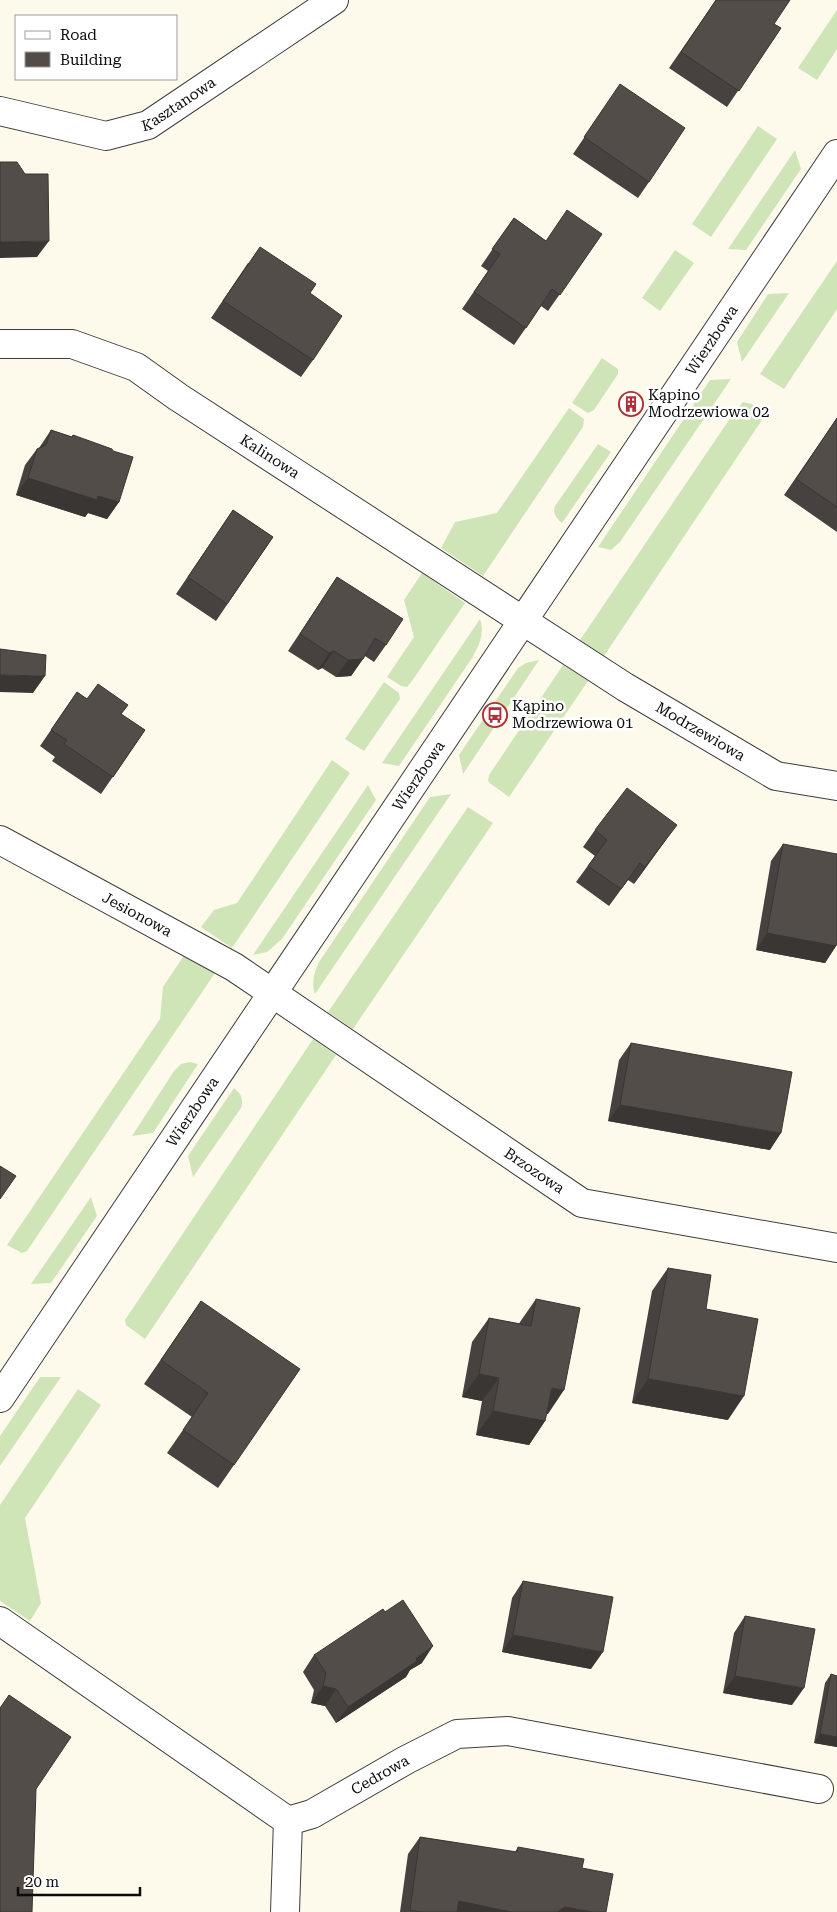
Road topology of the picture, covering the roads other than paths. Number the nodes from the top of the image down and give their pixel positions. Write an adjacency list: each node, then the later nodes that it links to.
1 (334, 0): 2 (street, Kasztanowa)
2 (0, 111)
3 (837, 154): 5 (street, Wierzbowa)
4 (0, 344): 5 (street, Kalinowa)
5 (524, 620): 6 (street, Modrzewiowa); 8 (street, Wierzbowa)
6 (837, 786)
7 (0, 840): 8 (street, Jesionowa)
8 (273, 993): 9 (street, Brzozowa); 10 (street, Wierzbowa)
9 (837, 1248)
10 (0, 1398)
11 (0, 1621): 13 (street)
12 (819, 1789): 13 (street, Cedrowa)
13 (288, 1821): 14 (street)
14 (285, 1912)

